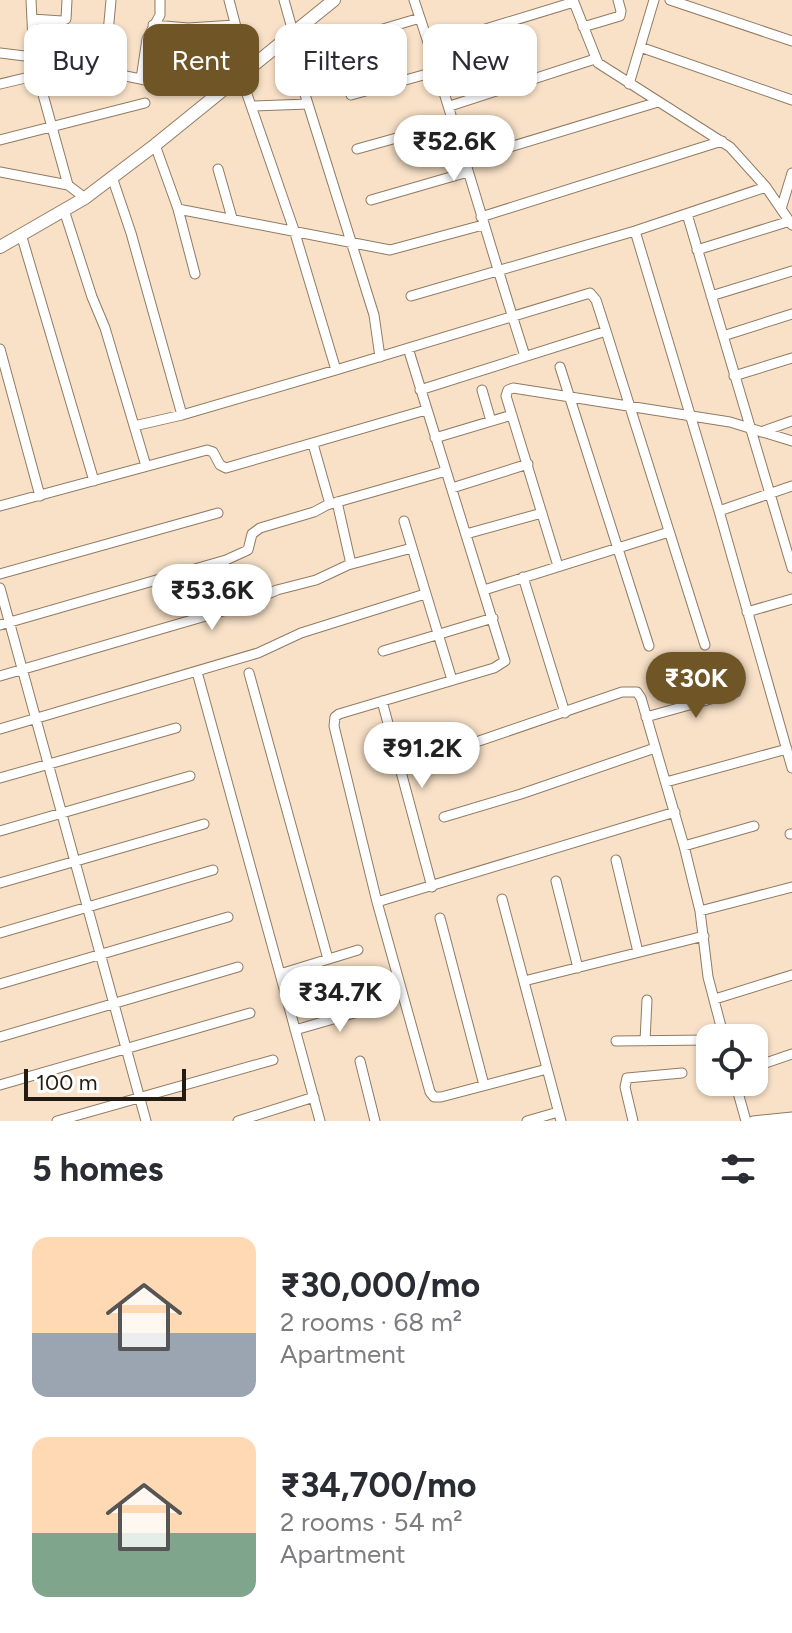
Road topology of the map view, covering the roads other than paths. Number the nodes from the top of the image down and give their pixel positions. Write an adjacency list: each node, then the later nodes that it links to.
1 (31, 0): 14 (street)
2 (67, 0): 14 (street)
3 (111, 0): 16 (street)
4 (160, 0): 17 (street)
5 (229, 0): 18 (street)
6 (284, 0): 19 (street)
7 (334, 0): 20 (street)
8 (414, 0): 13 (street)
9 (618, 0): 24 (street)
10 (654, 0): 27 (street)
11 (670, 0): 25 (street)
12 (574, 1): 22 (street); 24 (street)
13 (420, 18): 21 (street); 23 (street)
14 (32, 19): 15 (street)
15 (32, 24)
16 (109, 24)
17 (154, 24)
18 (235, 24)
19 (288, 24)
20 (304, 24)
21 (400, 24)
22 (500, 24)
23 (423, 26)
24 (583, 27): 30 (street)
25 (792, 41)
26 (275, 47): 31 (street)
27 (640, 47): 37 (street); 43 (street)
28 (0, 53): 29 (street)
29 (24, 56)
30 (595, 59): 37 (street); 48 (street)
31 (259, 60)
32 (143, 66): 35 (street)
33 (127, 76): 35 (street)
34 (24, 78): 36 (street)
35 (141, 79)
36 (0, 84)
37 (629, 84): 44 (street)
38 (44, 96): 50 (street)
39 (215, 96): 53 (street)
40 (250, 96): 47 (street)
41 (306, 96): 46 (street)
42 (447, 96): 48 (street)
43 (792, 100)
44 (658, 102): 52 (street); 55 (street)
45 (145, 103): 50 (street)
46 (308, 104): 47 (street); 75 (street)
47 (253, 106): 72 (street)
48 (450, 106): 49 (street)
49 (454, 122): 54 (street); 55 (street)
50 (52, 126): 51 (street); 61 (street)
51 (0, 140)
52 (722, 141): 62 (street); 70 (street)
53 (155, 145): 60 (street); 65 (street)
54 (357, 149)
55 (464, 161): 58 (street)
56 (218, 169): 69 (street)
57 (0, 172): 61 (street)
58 (468, 172): 64 (street); 70 (street)
59 (792, 173): 66 (street)
60 (112, 177): 63 (street); 100 (street)
61 (68, 185): 63 (street)
62 (766, 187): 66 (street); 68 (street)
63 (85, 198): 67 (street)
64 (371, 200)
65 (178, 209): 69 (street); 80 (street)
66 (781, 209): 71 (street)
67 (64, 210): 74 (street); 105 (street)
68 (687, 214): 73 (street); 77 (street)
69 (232, 218): 72 (street)
70 (482, 221): 75 (street); 78 (street)
71 (791, 223): 77 (street)
72 (294, 230): 75 (street); 93 (street)
73 (635, 231): 78 (street); 102 (street)
74 (21, 234): 76 (street); 114 (street)
75 (352, 242): 90 (street)
76 (0, 247)
77 (697, 250): 82 (street)
78 (498, 271): 81 (street); 84 (street)
79 (792, 271): 82 (street)
80 (195, 274)
81 (411, 296)
82 (711, 296): 86 (street)
83 (792, 314): 86 (street)
84 (512, 317): 85 (street); 87 (street); 89 (street)
85 (606, 331): 89 (street); 98 (street)
86 (723, 336): 94 (street)
87 (408, 348): 90 (street); 95 (street)
88 (0, 349): 118 (street)
89 (525, 356): 95 (street)
90 (380, 357): 93 (street)
91 (792, 358): 94 (street)
92 (560, 367): 97 (street)
93 (336, 370): 100 (street)
94 (734, 376): 106 (street)
95 (420, 390): 99 (street)
96 (482, 390): 103 (street)
97 (570, 398): 98 (street); 101 (street); 127 (street)
98 (627, 404): 102 (street); 125 (street)
99 (426, 410): 108 (street); 110 (street)
100 (182, 415): 105 (street)
101 (512, 415): 103 (street); 111 (street)
102 (689, 417): 106 (street); 121 (street)
103 (491, 421): 108 (street)
104 (792, 421): 107 (street)
105 (134, 426): 112 (street)
106 (750, 428): 107 (street); 117 (street)
107 (761, 432): 109 (street)
108 (435, 438): 113 (street)
109 (792, 441)
110 (313, 444): 112 (street); 119 (street)
111 (528, 464): 116 (street); 123 (street)
112 (146, 466): 114 (street)
113 (446, 471): 116 (street); 119 (street)
114 (94, 481): 118 (street)
115 (792, 486): 117 (street)
116 (452, 488): 126 (street)
117 (769, 494): 121 (street); 131 (street)
118 (40, 496): 120 (street)
119 (333, 503): 129 (street); 140 (street)
120 (0, 506)
121 (719, 511): 138 (street)
122 (218, 513): 132 (street)
123 (542, 513): 126 (street); 130 (street)
124 (404, 521): 128 (street)
125 (669, 532): 127 (street); 142 (street)
126 (466, 534): 135 (street)
127 (618, 547): 130 (street); 143 (street)
128 (412, 548): 129 (street); 136 (street)
129 (351, 564): 145 (street)
130 (558, 566): 133 (street)
131 (792, 568)
132 (0, 574)
133 (523, 577): 135 (street); 152 (street)
134 (0, 588): 140 (street)
135 (484, 590): 139 (street)
136 (425, 594): 141 (street); 146 (street)
137 (792, 599): 138 (street)
138 (747, 612): 159 (street)
139 (493, 618): 141 (street); 149 (street)
140 (5, 624): 145 (street)
141 (437, 635): 144 (street); 149 (street)
142 (705, 645)
143 (649, 646)
144 (383, 651)
145 (22, 670): 148 (street); 154 (street)
146 (197, 672): 154 (street); 193 (street)
147 (249, 673): 190 (street)
148 (0, 676)
149 (452, 680): 151 (street)
150 (736, 692): 153 (street)
151 (382, 701): 177 (street); 180 (street)
152 (565, 713): 153 (street); 157 (street)
153 (646, 717): 158 (street)
154 (36, 719): 156 (street); 160 (street)
155 (176, 728): 160 (street)
156 (0, 729)
157 (479, 741)
158 (655, 748): 164 (street); 167 (street)
159 (787, 749): 161 (street); 164 (street)
160 (48, 764): 163 (street); 166 (street)
161 (792, 768)
162 (190, 776): 166 (street)
163 (0, 778)
164 (666, 782): 165 (street)
165 (675, 812): 171 (street); 177 (street)
166 (61, 815): 170 (street); 173 (street)
167 (444, 817)
168 (204, 824): 173 (street)
169 (754, 826): 171 (street)
170 (0, 831)
171 (684, 846): 182 (street)
172 (616, 860): 188 (street)
173 (76, 861): 176 (street); 181 (street)
174 (213, 870): 181 (street)
175 (556, 881): 192 (street)
176 (0, 883)
177 (432, 887): 180 (street)
178 (792, 887): 182 (street)
179 (502, 899): 195 (street)
180 (377, 902): 216 (street)
181 (89, 907): 185 (street); 189 (street)
182 (700, 911): 186 (street)
183 (228, 917): 189 (street)
184 (440, 918): 216 (street)
185 (0, 933)
186 (704, 936): 188 (street); 197 (street)
187 (358, 950): 190 (street)
188 (638, 952): 192 (street)
189 (102, 956): 196 (street); 199 (street)
190 (328, 959): 193 (street)
191 (238, 967): 199 (street)
192 (578, 968): 195 (street)
193 (280, 974): 203 (street)
194 (792, 975): 197 (street)
195 (524, 981): 213 (street)
196 (0, 984)
197 (715, 999): 202 (street)
198 (647, 1000): 207 (street)
199 (114, 1004): 204 (street); 208 (street)
200 (375, 1007): 203 (street)
201 (250, 1013): 208 (street)
202 (721, 1024)
203 (295, 1030): 219 (street)
204 (0, 1037)
205 (696, 1040): 207 (street)
206 (616, 1041): 207 (street)
207 (645, 1041)
208 (125, 1048): 215 (street); 217 (street)
209 (792, 1054): 212 (street)
210 (273, 1060): 217 (street)
211 (360, 1061): 226 (street)
212 (768, 1062)
213 (547, 1069): 216 (street); 220 (street)
214 (682, 1073): 228 (street)
215 (0, 1085)
216 (484, 1085)
217 (138, 1096): 222 (street); 223 (street)
218 (739, 1096): 229 (street)
219 (314, 1097): 224 (street); 225 (street)
220 (560, 1116): 227 (street)
221 (792, 1117): 231 (street)
222 (57, 1121)
223 (146, 1121)
224 (238, 1121)
225 (320, 1121)
226 (375, 1121)
227 (527, 1121)
228 (633, 1121)
229 (746, 1121)
230 (753, 1121): 231 (street)
231 (760, 1121)

